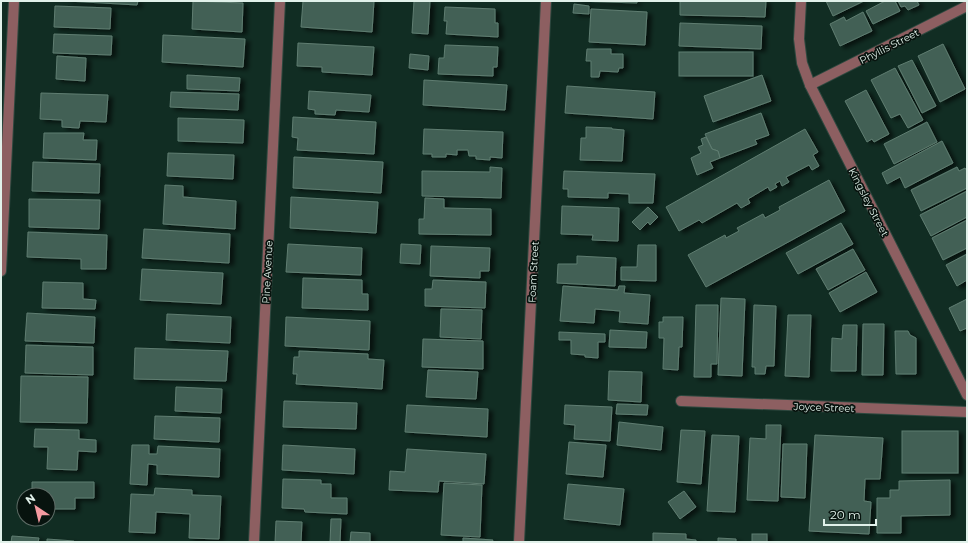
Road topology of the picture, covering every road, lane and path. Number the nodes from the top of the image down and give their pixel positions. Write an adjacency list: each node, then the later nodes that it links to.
1 (14, 1): 7 (street)
2 (280, 1): 11 (street, Pine Avenue)
3 (546, 1): 12 (street, Foam Street)
4 (801, 1): 6 (street, Kingsley Street)
5 (967, 6): 6 (street, Phyllis Street)
6 (810, 85): 8 (street, Kingsley Street)
7 (1, 271)
8 (967, 395)
9 (682, 401): 10 (street, Joyce Street)
10 (967, 412)
11 (254, 542)
12 (519, 542)

